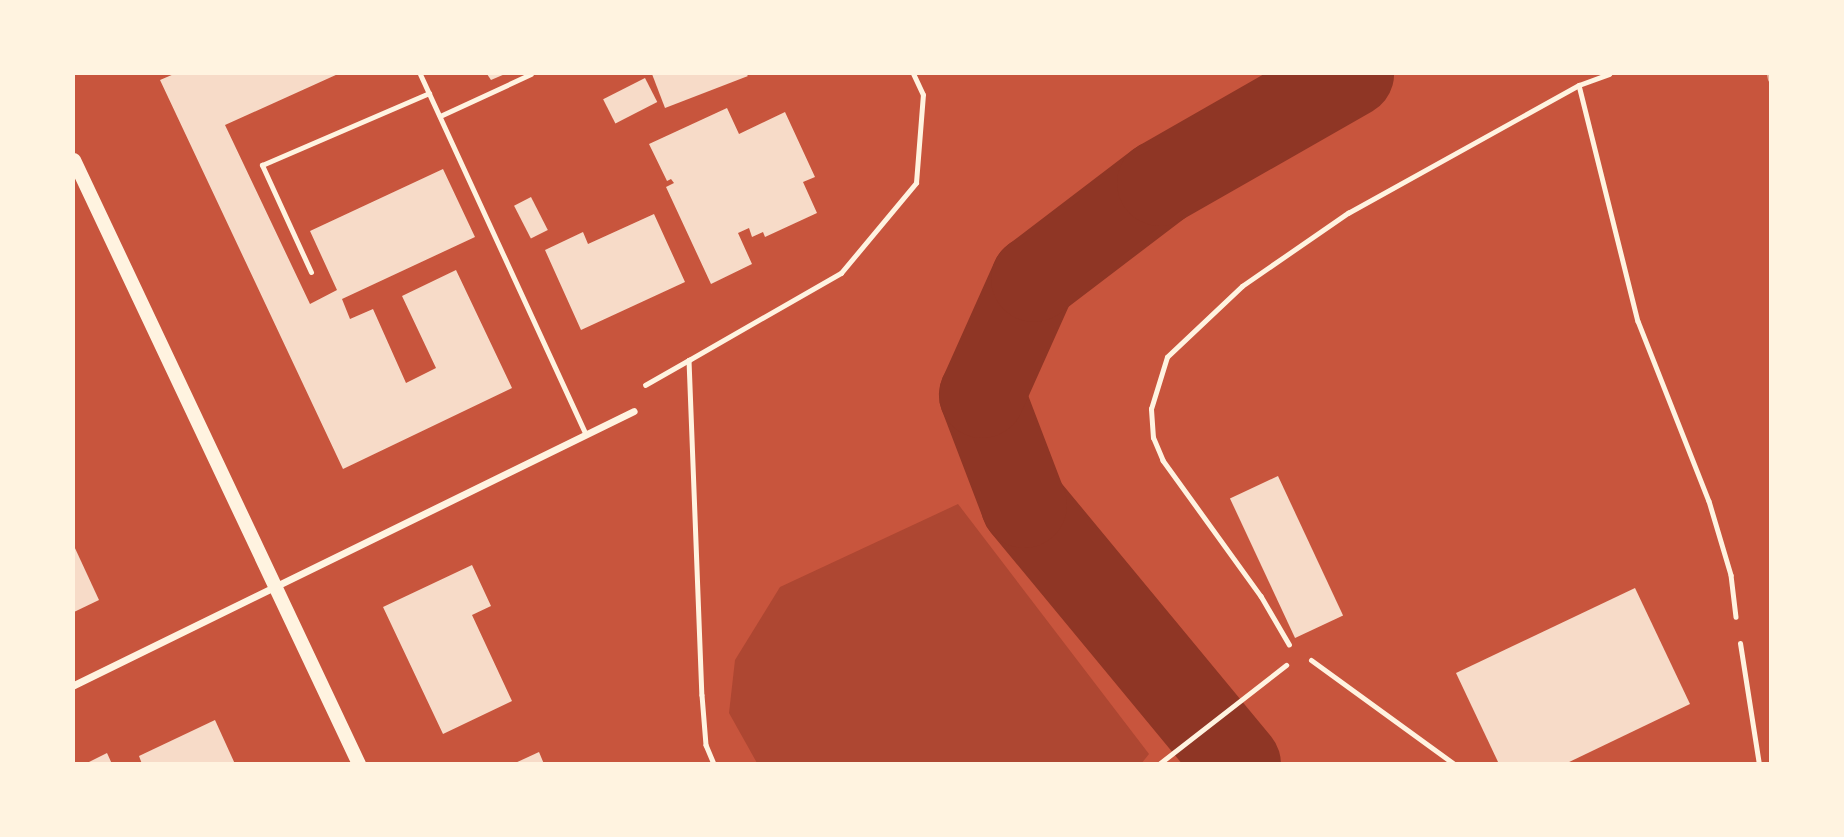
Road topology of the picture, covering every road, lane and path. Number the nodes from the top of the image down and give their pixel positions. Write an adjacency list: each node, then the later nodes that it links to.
1 (420, 74): 6 (lane)
2 (531, 74): 7 (lane)
3 (913, 74): 10 (path)
4 (1609, 74): 5 (path)
5 (1579, 85): 14 (path); 19 (path)
6 (429, 93): 7 (lane); 9 (lane)
7 (440, 116): 12 (lane)
8 (74, 160): 13 (main road)
9 (311, 272)
10 (689, 360): 11 (path); 18 (path)
11 (635, 411): 12 (street)
12 (585, 433): 13 (street)
13 (276, 587): 16 (street); 17 (main road)
14 (1740, 643): 21 (lane)
15 (1311, 660): 20 (lane)
16 (74, 685)
17 (359, 764)
18 (714, 764)
19 (1159, 764)
20 (1454, 764)
21 (1759, 764)

